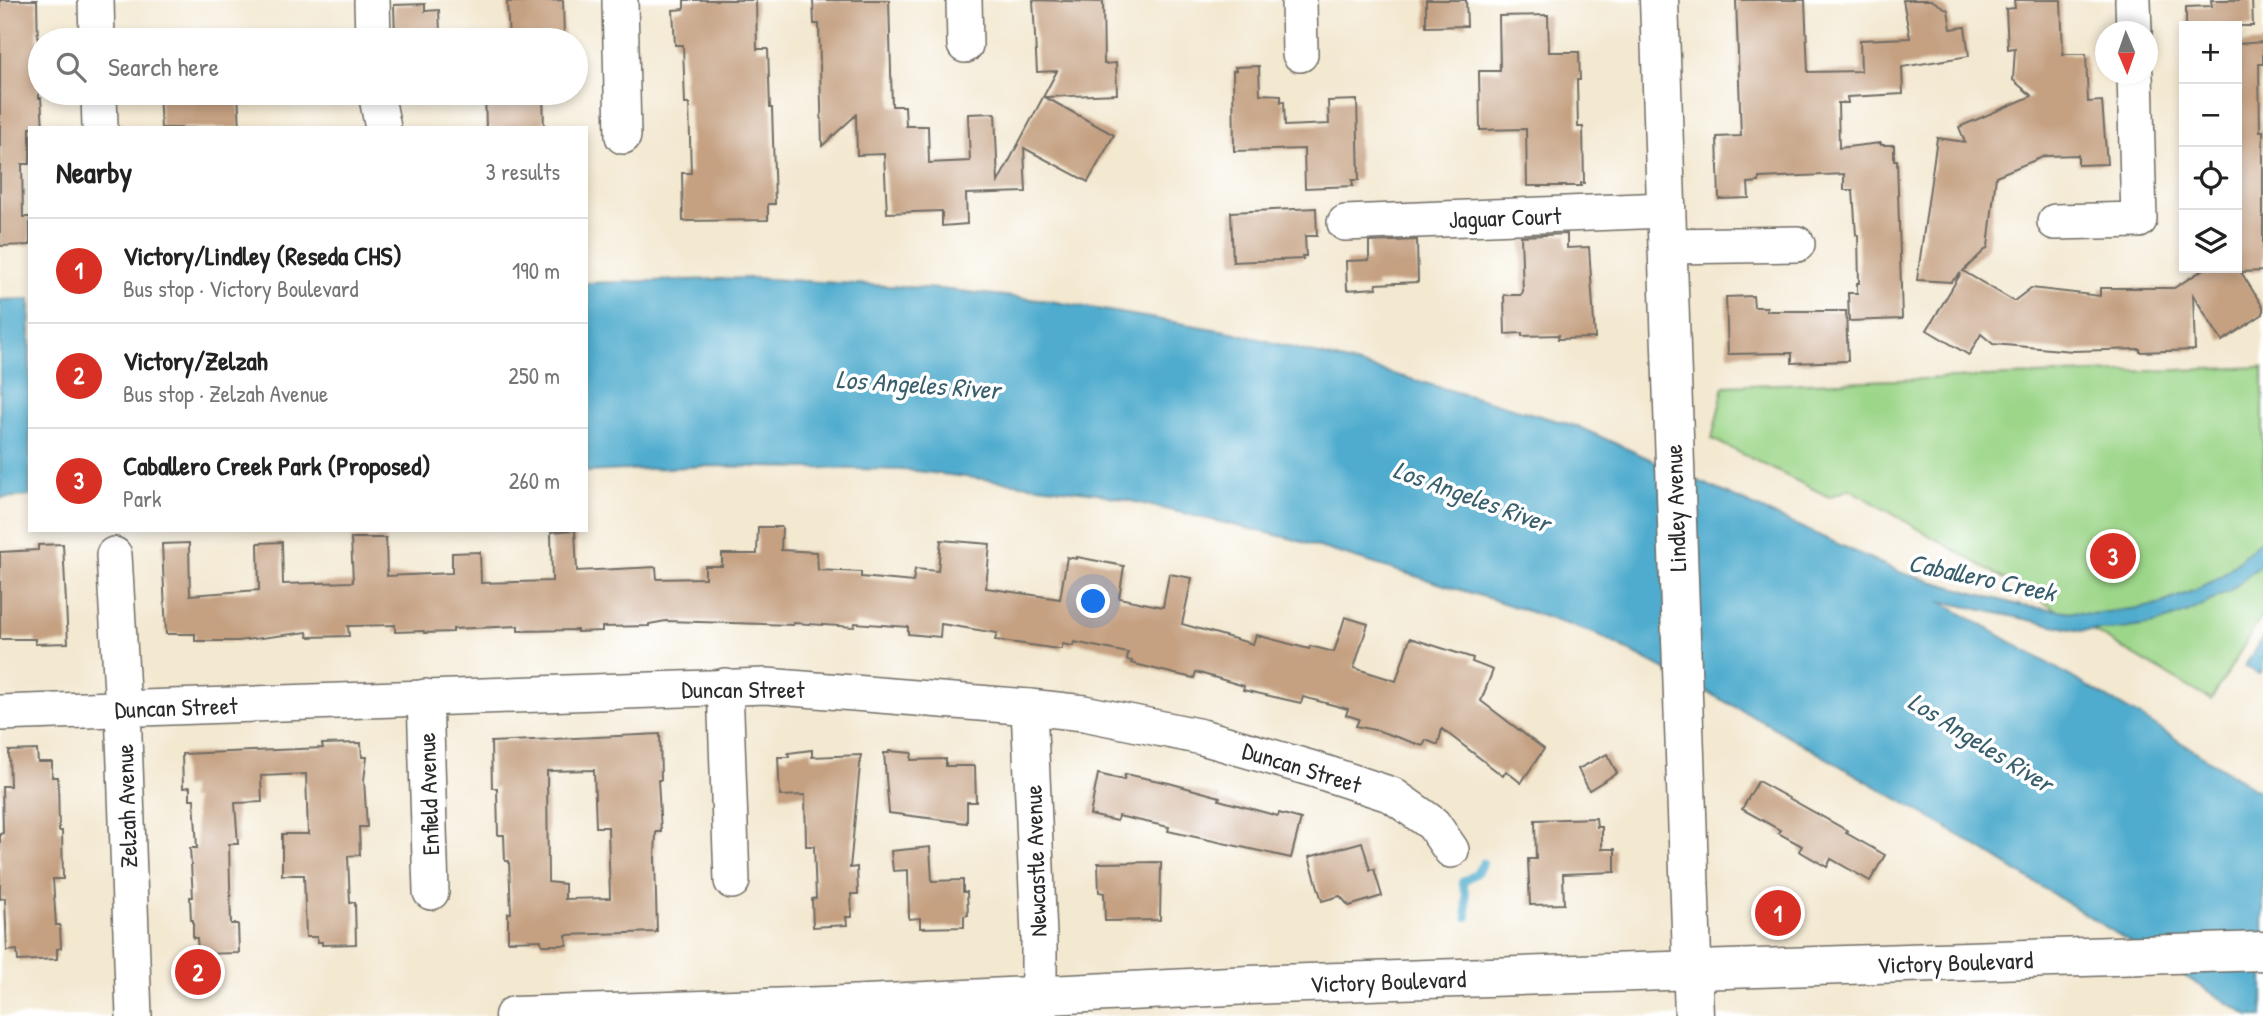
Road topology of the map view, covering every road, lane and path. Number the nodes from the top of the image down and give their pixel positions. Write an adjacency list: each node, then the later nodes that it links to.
1 (96, 0): 9 (street)
2 (372, 0): 10 (street)
3 (620, 0): 18 (street)
4 (964, 0): 11 (street)
5 (1298, 0): 12 (street)
6 (1659, 0): 21 (main road, Lindley Avenue)
7 (2133, 0): 8 (street)
8 (2134, 21)
9 (97, 28)
10 (373, 28)
11 (965, 45)
12 (1300, 54)
13 (2135, 84): 19 (street)
14 (99, 105): 16 (street)
15 (378, 105): 17 (street)
16 (100, 126)
17 (383, 126)
18 (623, 136)
19 (2055, 222)
20 (1345, 223): 21 (street, Jaguar Court)
21 (1666, 228): 22 (street, Jaguar Court); 33 (main road, Lindley Avenue)
22 (1797, 244)
23 (114, 555): 27 (street, Zelzah Avenue)
24 (725, 687): 25 (street, Duncan Street); 26 (street, Duncan Street); 30 (street)
25 (425, 697): 27 (street, Duncan Street); 31 (street, Enfield Avenue)
26 (1029, 707): 29 (street, Duncan Street); 34 (street, Newcastle Avenue)
27 (123, 709): 28 (street, Duncan Street); 35 (street, Zelzah Avenue)
28 (0, 713)
29 (1451, 850)
30 (732, 881)
31 (431, 892)
32 (2263, 951): 33 (main road, Victory Boulevard)
33 (1693, 971): 34 (main road, Victory Boulevard); 37 (main road, Lindley Avenue)
34 (1039, 1006): 36 (main road, Victory Boulevard)
35 (134, 1016)
36 (514, 1016)
37 (1694, 1016)

